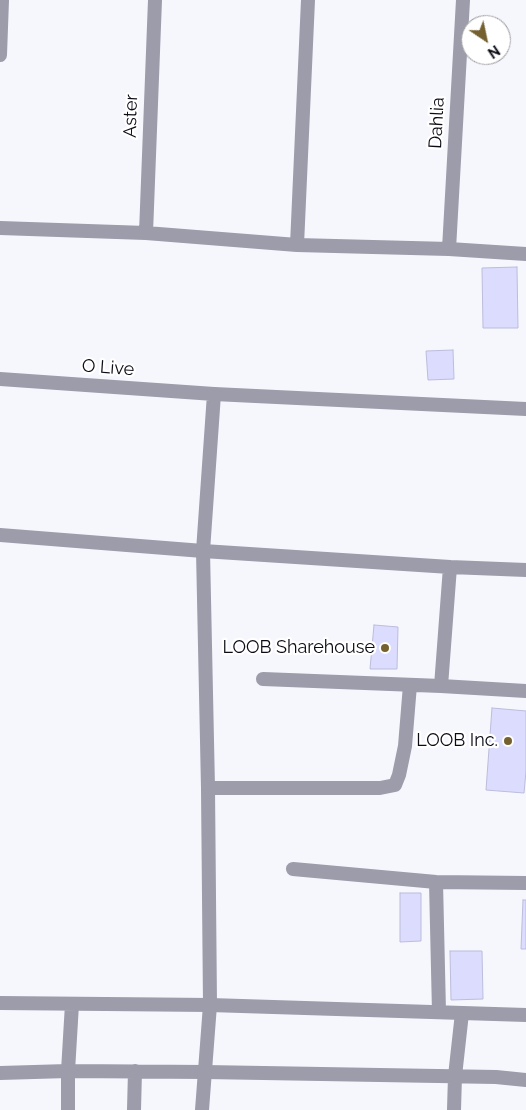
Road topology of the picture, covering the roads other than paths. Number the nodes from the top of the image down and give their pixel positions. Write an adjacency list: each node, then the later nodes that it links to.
1 (2, 0): 5 (street)
2 (154, 0): 7 (street, Aster)
3 (308, 0): 8 (street)
4 (463, 0): 9 (street, Dahlia)
5 (0, 55)
6 (0, 228): 7 (street)
7 (146, 233): 8 (street)
8 (296, 245): 9 (street)
9 (449, 249): 10 (street)
10 (526, 254)
11 (0, 379): 12 (street, O Live)
12 (214, 394): 13 (street, O Live); 15 (street)
13 (526, 409)
14 (0, 536): 15 (street)
15 (203, 552): 16 (street); 22 (street)
16 (450, 567): 17 (street); 20 (street)
17 (526, 570)
18 (263, 679): 19 (street)
19 (410, 685): 20 (street); 22 (street)
20 (441, 686): 21 (street)
21 (526, 691)
22 (208, 788): 28 (street)
23 (293, 869): 24 (street)
24 (436, 882): 25 (street); 29 (street)
25 (526, 883)
26 (0, 1003): 27 (street)
27 (72, 1004): 28 (street); 32 (street)
28 (210, 1004): 29 (street); 34 (street)
29 (439, 1012): 30 (street)
30 (462, 1013): 31 (street); 36 (street)
31 (526, 1015)
32 (68, 1071): 33 (street); 35 (street); 38 (street)
33 (134, 1071): 34 (street); 39 (street)
34 (205, 1072): 36 (street); 40 (street)
35 (0, 1073)
36 (455, 1076): 37 (street); 41 (street)
37 (526, 1080)
38 (68, 1110)
39 (134, 1110)
40 (202, 1110)
41 (454, 1110)

